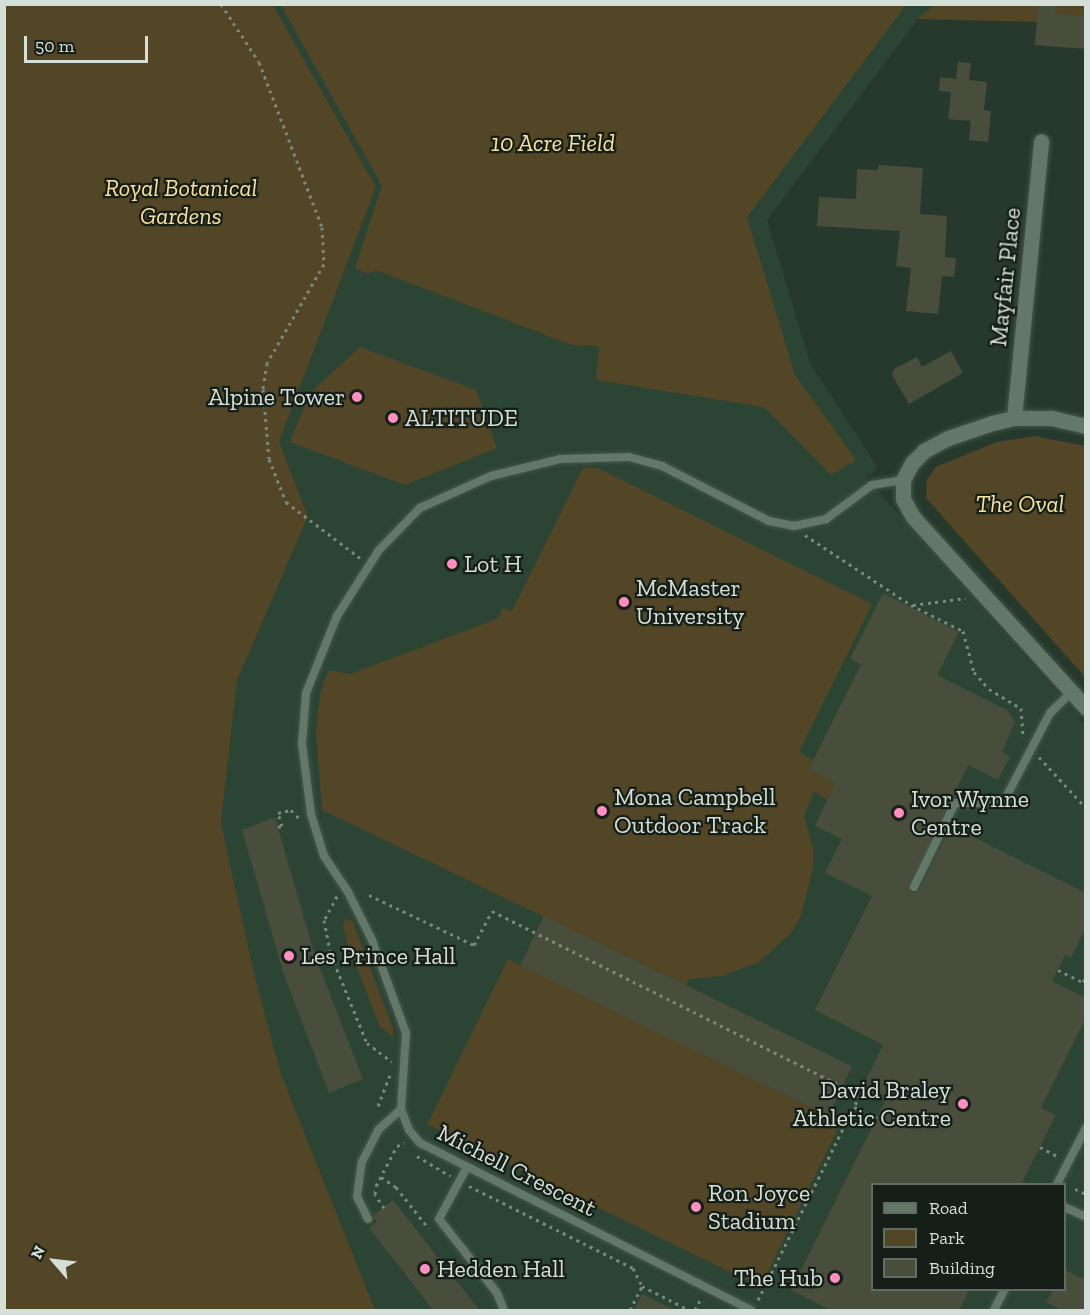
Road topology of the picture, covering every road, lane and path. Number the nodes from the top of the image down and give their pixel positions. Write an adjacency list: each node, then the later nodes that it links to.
1 (221, 4): 7 (path)
2 (1041, 141): 3 (street, Mayfair Place)
3 (1014, 418): 4 (street); 5 (street)
4 (1086, 426)
5 (903, 480): 6 (lane); 8 (street)
6 (794, 526): 7 (lane); 9 (path)
7 (369, 564): 23 (lane)
8 (984, 596): 9 (path); 10 (street)
9 (911, 605): 12 (path)
10 (1072, 692): 11 (street); 12 (lane)
11 (1086, 708)
12 (1031, 747): 13 (path); 16 (lane)
13 (1086, 808)
14 (278, 827): 15 (path)
15 (301, 827)
16 (914, 887)
17 (334, 890): 21 (path)
18 (369, 895): 22 (path)
19 (1058, 970): 20 (path)
20 (1086, 977)
21 (378, 1106)
22 (854, 1107): 24 (path); 44 (path)
23 (401, 1109): 30 (lane, Michell Crescent); 39 (lane)
24 (877, 1118)
25 (1086, 1128): 33 (lane)
26 (408, 1147): 31 (path)
27 (1040, 1147): 29 (path)
28 (414, 1153): 32 (path)
29 (1057, 1156)
30 (467, 1167): 32 (lane); 49 (lane, Michell Crescent)
31 (381, 1177): 37 (path); 40 (path)
32 (460, 1181): 41 (path); 45 (lane)
33 (1058, 1183)
34 (1075, 1189): 35 (path)
35 (1086, 1194)
36 (1066, 1207): 38 (lane)
37 (384, 1208)
38 (1086, 1217)
39 (368, 1219)
40 (431, 1231)
41 (642, 1287): 46 (path); 47 (path)
42 (1004, 1291): 50 (lane)
43 (702, 1297): 48 (path)
44 (758, 1302)
45 (504, 1311)
46 (630, 1311)
47 (689, 1311)
48 (695, 1311)
49 (751, 1311)
50 (994, 1311)

